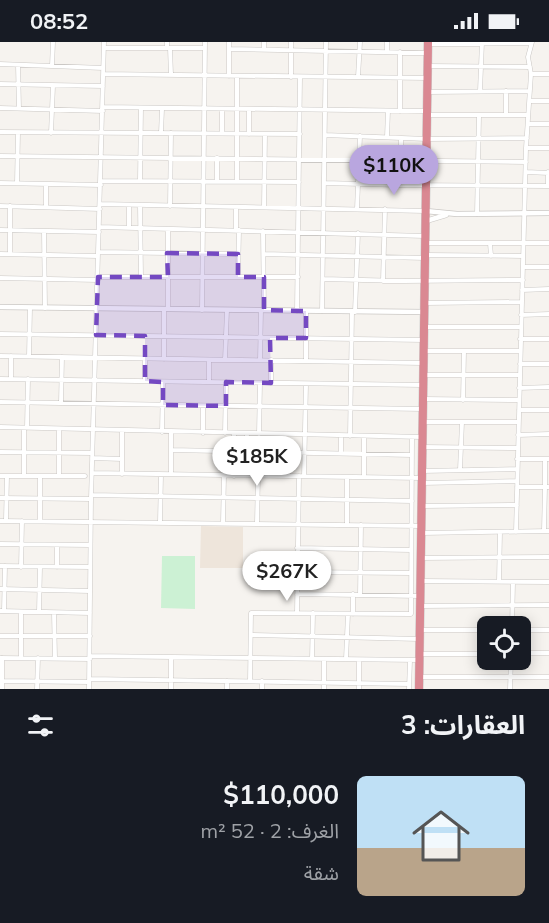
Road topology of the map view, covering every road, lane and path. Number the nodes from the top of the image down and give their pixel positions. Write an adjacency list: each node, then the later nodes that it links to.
1 (53, 42): 28 (street)
2 (104, 42): 15 (street)
3 (142, 42): 16 (street)
4 (167, 42): 17 (street)
5 (205, 42): 18 (street)
6 (229, 42): 19 (street)
7 (264, 42): 20 (street)
8 (291, 42): 21 (street)
9 (326, 42): 22 (street)
10 (360, 42): 23 (street)
11 (387, 42): 24 (street)
12 (482, 43): 13 (street); 14 (street); 30 (street)
13 (532, 43): 31 (street)
14 (428, 46): 25 (street); 29 (highway)
15 (104, 48): 16 (street); 32 (street)
16 (142, 48): 17 (street)
17 (169, 48): 18 (street); 36 (street)
18 (205, 48): 37 (street)
19 (229, 49): 20 (street); 38 (street)
20 (264, 49): 21 (street)
21 (291, 50): 22 (street); 40 (street)
22 (326, 51): 23 (street); 42 (street)
23 (359, 51): 24 (street); 43 (street)
24 (387, 52): 25 (street)
25 (400, 52): 44 (street)
26 (0, 64): 27 (street)
27 (18, 65): 28 (street); 47 (street)
28 (52, 66): 32 (street)
29 (428, 66): 30 (street); 45 (highway)
30 (481, 67): 31 (street); 52 (street)
31 (530, 67): 34 (street)
32 (104, 68): 33 (street)
33 (104, 74): 36 (street); 49 (street)
34 (531, 74): 35 (street); 50 (street)
35 (549, 74)
36 (171, 75): 37 (street)
37 (205, 75): 38 (street); 61 (street)
38 (229, 76): 39 (street)
39 (237, 76): 40 (street); 63 (street)
40 (291, 76): 41 (street)
41 (300, 76): 42 (street); 66 (street)
42 (325, 77): 43 (street); 67 (street)
43 (358, 77): 44 (street)
44 (400, 78): 45 (street); 69 (street)
45 (428, 78): 51 (highway)
46 (0, 84): 47 (street)
47 (18, 85): 48 (street); 58 (street)
48 (53, 86): 49 (street); 65 (street)
49 (103, 86): 59 (street)
50 (530, 91): 53 (street); 54 (street)
51 (428, 92): 52 (street); 70 (highway)
52 (480, 92): 53 (street)
53 (506, 92): 71 (street)
54 (530, 101): 55 (street); 72 (street)
55 (549, 101)
56 (0, 108): 58 (street)
57 (141, 108): 59 (street); 60 (street); 77 (street)
58 (19, 109): 65 (street)
59 (103, 109): 65 (street); 84 (street)
60 (162, 109): 61 (street); 80 (street)
61 (204, 109): 62 (street); 82 (street)
62 (222, 109): 63 (street); 83 (street)
63 (237, 109): 64 (street); 85 (street)
64 (249, 109): 66 (street); 86 (street)
65 (51, 110): 79 (street)
66 (300, 110): 67 (street); 88 (street)
67 (325, 110): 68 (street); 89 (street)
68 (388, 111): 69 (street); 91 (street)
69 (400, 111): 70 (street)
70 (428, 113): 73 (street); 94 (highway)
71 (506, 115): 72 (street); 73 (street)
72 (528, 115): 74 (street)
73 (479, 116): 95 (street)
74 (528, 124): 75 (street); 93 (street)
75 (549, 124)
76 (0, 132): 78 (street)
77 (141, 132): 80 (street); 84 (street); 100 (street)
78 (18, 133): 79 (street); 99 (street)
79 (51, 133): 84 (street)
80 (161, 133): 81 (street)
81 (171, 133): 82 (street); 102 (street)
82 (204, 133): 83 (street); 103 (street)
83 (222, 133): 85 (street)
84 (103, 134): 101 (street)
85 (237, 134): 86 (street); 105 (street)
86 (249, 134): 87 (street)
87 (265, 134): 88 (street); 106 (street)
88 (300, 134): 107 (street)
89 (325, 135): 90 (street); 108 (street)
90 (360, 136): 91 (street); 109 (street)
91 (387, 137): 92 (street)
92 (401, 138): 94 (street); 110 (street)
93 (527, 138): 95 (street); 96 (street)
94 (427, 139): 95 (street); 111 (highway)
95 (478, 139): 112 (street)
96 (526, 148): 97 (street); 113 (street)
97 (549, 148)
98 (0, 156): 99 (street)
99 (18, 156): 101 (street); 124 (street)
100 (141, 157): 101 (street); 102 (street); 116 (street)
101 (102, 158): 125 (street)
102 (171, 158): 103 (street); 117 (street)
103 (204, 158): 104 (street); 118 (street)
104 (217, 158): 105 (street); 119 (street)
105 (237, 158): 106 (street); 120 (street)
106 (264, 159): 107 (street); 121 (street)
107 (299, 159): 108 (street); 122 (street)
108 (324, 160): 109 (street); 126 (street)
109 (359, 161): 110 (street); 128 (street)
110 (401, 162): 111 (street); 129 (street)
111 (427, 162): 112 (street); 130 (highway)
112 (478, 162): 113 (street); 131 (street)
113 (526, 162): 114 (street)
114 (526, 172): 115 (street); 132 (street)
115 (549, 172): 133 (street)
116 (140, 180): 117 (street); 125 (street)
117 (170, 181): 118 (street); 138 (street)
118 (203, 181): 119 (street); 139 (street)
119 (217, 181): 120 (street)
120 (237, 181): 121 (street)
121 (264, 182): 122 (street); 143 (street)
122 (299, 182): 144 (street)
123 (0, 183): 124 (street)
124 (17, 183): 127 (street)
125 (101, 183): 127 (street); 141 (street)
126 (324, 183): 128 (street); 145 (street)
127 (46, 184): 140 (street)
128 (358, 184): 129 (street); 146 (street)
129 (400, 185): 130 (street)
130 (426, 186): 131 (street); 148 (highway)
131 (477, 186): 132 (street); 151 (street)
132 (526, 186): 133 (street); 152 (street)
133 (549, 186)
134 (129, 205): 135 (street); 141 (street); 154 (street)
135 (140, 205): 138 (street); 155 (street)
136 (0, 206): 137 (street)
137 (10, 206): 140 (street); 159 (street)
138 (170, 206): 139 (street)
139 (203, 206): 142 (street); 160 (street)
140 (46, 207): 141 (street)
141 (100, 207): 156 (street)
142 (236, 207): 143 (street); 161 (street)
143 (264, 207): 144 (street)
144 (298, 208): 145 (street); 164 (street)
145 (324, 208): 146 (street); 165 (street)
146 (357, 209): 147 (street)
147 (385, 209): 148 (street); 167 (street)
148 (426, 211): 150 (street); 153 (highway)
149 (549, 213): 152 (street)
150 (458, 214): 151 (street); 153 (street)
151 (477, 214): 152 (street)
152 (524, 214): 170 (street)
153 (426, 221): 168 (highway)
154 (129, 228): 155 (street); 156 (street)
155 (140, 228): 157 (street); 172 (street)
156 (99, 229): 162 (street); 177 (street)
157 (168, 229): 160 (street); 173 (street)
158 (0, 230): 159 (street)
159 (10, 230): 162 (street); 176 (street)
160 (203, 230): 161 (street); 174 (street)
161 (237, 230): 163 (street); 178 (street)
162 (44, 231): 180 (street)
163 (263, 231): 164 (street); 179 (street)
164 (298, 232): 165 (street); 181 (street)
165 (323, 232): 166 (street); 182 (street)
166 (358, 233): 167 (street); 183 (street)
167 (385, 234): 168 (street); 184 (street)
168 (425, 239): 169 (street); 185 (highway)
169 (490, 243): 170 (street); 186 (street)
170 (524, 243): 171 (street); 187 (street)
171 (549, 243)
172 (140, 253): 173 (street); 177 (street); 190 (street)
173 (167, 253): 174 (street); 191 (street)
174 (202, 253): 178 (street); 192 (street)
175 (0, 254): 176 (street)
176 (10, 254): 180 (street)
177 (98, 254): 180 (street); 197 (street)
178 (238, 254): 193 (street)
179 (264, 254): 181 (street); 194 (street)
180 (45, 255): 198 (street)
181 (298, 255): 182 (street); 195 (street)
182 (323, 255): 183 (street); 199 (street)
183 (357, 256): 184 (street); 200 (street)
184 (384, 256): 185 (street); 202 (street)
185 (426, 256): 186 (street); 203 (highway)
186 (491, 256): 187 (street)
187 (523, 256): 188 (street)
188 (523, 267): 189 (street); 201 (street)
189 (549, 267)
190 (141, 277): 191 (street); 197 (street)
191 (168, 277): 192 (street); 212 (street)
192 (202, 277): 193 (street); 213 (street)
193 (238, 277): 194 (street)
194 (264, 277): 195 (street); 215 (street)
195 (298, 277): 216 (street)
196 (0, 278): 198 (street)
197 (98, 278): 198 (street); 211 (street)
198 (45, 279): 210 (street)
199 (323, 279): 200 (street); 218 (street)
200 (356, 280): 202 (street); 219 (street)
201 (523, 280): 203 (street); 204 (street)
202 (383, 281): 203 (street)
203 (426, 281): 207 (highway)
204 (522, 290): 205 (street); 206 (street)
205 (549, 290)
206 (522, 302): 207 (street); 222 (street)
207 (425, 303): 220 (highway)
208 (0, 307): 209 (street)
209 (30, 308): 210 (street); 226 (street)
210 (45, 308): 211 (street)
211 (98, 308): 212 (street); 227 (street)
212 (166, 309): 213 (street); 228 (street)
213 (202, 310): 214 (street)
214 (227, 310): 215 (street); 229 (street)
215 (262, 310): 216 (street); 230 (street)
216 (297, 311): 217 (street)
217 (306, 311): 218 (street); 231 (street)
218 (322, 311): 219 (street)
219 (354, 312): 220 (street); 232 (street)
220 (425, 312): 223 (highway)
221 (549, 314): 222 (street)
222 (521, 315): 224 (street)
223 (424, 327): 224 (street); 235 (highway)
224 (521, 327): 233 (street)
225 (0, 334): 226 (street)
226 (29, 334): 227 (street); 241 (street)
227 (96, 335): 228 (street); 243 (street)
228 (164, 336): 229 (street); 245 (street)
229 (226, 337): 230 (street); 247 (street)
230 (261, 338): 231 (street); 248 (street)
231 (306, 338): 232 (street); 250 (street)
232 (352, 339): 235 (street); 251 (street)
233 (520, 339): 234 (street); 238 (street)
234 (549, 339)
235 (424, 340): 236 (highway)
236 (424, 351): 237 (street); 252 (highway)
237 (464, 351): 238 (street); 256 (street)
238 (520, 351): 253 (street)
239 (0, 356): 240 (street)
240 (11, 356): 241 (street); 259 (street)
241 (29, 356): 242 (street)
242 (63, 357): 243 (street); 261 (street)
243 (96, 357): 244 (street); 262 (street)
244 (145, 359): 245 (street); 263 (street)
245 (164, 359): 246 (street)
246 (209, 360): 247 (street); 265 (street)
247 (225, 360): 248 (street)
248 (260, 360): 249 (street)
249 (271, 360): 250 (street); 268 (street)
250 (306, 361): 251 (street)
251 (352, 362): 252 (street); 270 (street)
252 (424, 363): 255 (highway)
253 (520, 364): 254 (street); 257 (street)
254 (549, 364)
255 (424, 375): 256 (street); 271 (highway)
256 (463, 375): 257 (street); 275 (street)
257 (520, 375): 273 (street)
258 (0, 379): 259 (street)
259 (11, 379): 260 (street)
260 (28, 379): 261 (street); 278 (street)
261 (62, 381): 262 (street); 279 (street)
262 (95, 381): 263 (street); 280 (street)
263 (145, 381): 264 (street)
264 (163, 382): 265 (street); 281 (street)
265 (209, 382): 266 (street)
266 (226, 382): 267 (street); 283 (street)
267 (260, 383): 268 (street); 284 (street)
268 (271, 383): 269 (street)
269 (306, 384): 270 (street); 285 (street)
270 (352, 384): 271 (street); 286 (street)
271 (424, 385): 274 (highway)
272 (549, 387): 273 (street)
273 (519, 388): 276 (street)
274 (423, 399): 275 (street); 287 (highway)
275 (463, 400): 276 (street)
276 (519, 400): 288 (street)
277 (0, 402): 278 (street)
278 (28, 403): 279 (street); 294 (street)
279 (61, 403): 280 (street)
280 (94, 404): 281 (street); 296 (street)
281 (163, 405): 282 (street); 298 (street)
282 (203, 406): 283 (street); 300 (street)
283 (226, 406): 284 (street); 301 (street)
284 (260, 406): 285 (street); 304 (street)
285 (306, 407): 286 (street); 307 (street)
286 (351, 408): 287 (street); 310 (street)
287 (423, 409): 290 (highway)
288 (519, 410): 289 (street); 292 (street)
289 (549, 410)
290 (423, 422): 291 (street); 312 (highway)
291 (462, 422): 292 (street); 314 (street)
292 (518, 422): 308 (street)
293 (0, 427): 294 (street)
294 (26, 428): 295 (street); 319 (street)
295 (59, 429): 296 (street); 322 (street)
296 (94, 430): 297 (street); 328 (street)
297 (122, 431): 298 (street); 329 (street)
298 (162, 432): 299 (street)
299 (171, 432): 300 (street); 317 (street)
300 (203, 433): 301 (street)
301 (225, 433): 302 (street)
302 (234, 434): 303 (street); 320 (street)
303 (247, 434): 304 (street); 321 (street)
304 (259, 434): 306 (street)
305 (549, 434): 308 (street)
306 (277, 435): 307 (street); 323 (street)
307 (305, 435): 309 (street); 324 (street)
308 (518, 435): 316 (street)
309 (341, 436): 310 (street); 325 (street)
310 (350, 436): 311 (street)
311 (364, 437): 313 (street); 326 (street)
312 (422, 437): 313 (street); 315 (highway)
313 (412, 438): 327 (street)
314 (461, 446): 315 (street); 316 (street); 333 (street)
315 (422, 447): 351 (highway)
316 (518, 448): 330 (street)
317 (171, 450): 320 (street); 336 (street)
318 (0, 452): 319 (street)
319 (24, 452): 322 (street); 340 (street)
320 (233, 452): 321 (street); 345 (street)
321 (246, 452): 323 (street)
322 (59, 453): 328 (street); 342 (street)
323 (277, 453): 324 (street); 347 (street)
324 (305, 453): 325 (street); 348 (street)
325 (341, 453): 326 (street)
326 (364, 454): 327 (street); 350 (street)
327 (412, 455): 352 (street)
328 (92, 456): 329 (street); 334 (street)
329 (122, 459): 335 (street)
330 (517, 459): 331 (street); 332 (street)
331 (547, 459): 355 (street)
332 (517, 469): 333 (street); 353 (street)
333 (460, 470): 351 (street)
334 (92, 473): 335 (street); 357 (street)
335 (122, 474): 337 (street)
336 (171, 474): 337 (street); 344 (street)
337 (161, 475): 356 (street)
338 (0, 476): 339 (street)
339 (7, 476): 340 (street); 359 (street)
340 (24, 476): 341 (street)
341 (40, 476): 342 (street); 360 (street)
342 (59, 476): 343 (street)
343 (85, 476)
344 (224, 476): 345 (street); 361 (street)
345 (234, 476): 346 (street)
346 (258, 476): 347 (street); 362 (street)
347 (277, 476): 348 (street)
348 (302, 476): 349 (street); 363 (street)
349 (347, 477): 350 (street); 364 (street)
350 (364, 477): 352 (street)
351 (422, 477): 352 (street); 353 (street); 367 (highway)
352 (412, 478): 365 (street)
353 (517, 481): 354 (street)
354 (517, 487): 355 (street); 366 (street)
355 (547, 487): 368 (street)
356 (161, 496): 357 (street); 361 (street); 374 (street)
357 (91, 497): 360 (street); 373 (street)
358 (0, 498): 359 (street)
359 (6, 498): 360 (street); 370 (street)
360 (40, 498): 372 (street)
361 (223, 498): 362 (street); 375 (street)
362 (258, 498): 363 (street); 376 (street)
363 (299, 499): 364 (street); 377 (street)
364 (347, 499): 365 (street); 378 (street)
365 (412, 501): 380 (street)
366 (517, 505): 367 (street); 384 (street)
367 (422, 506): 381 (highway)
368 (547, 514): 382 (street)
369 (0, 520): 370 (street)
370 (6, 520): 371 (street)
371 (22, 521): 372 (street); 386 (street)
372 (40, 521): 373 (street)
373 (91, 521): 374 (street); 388 (street)
374 (160, 522): 375 (street)
375 (223, 523): 376 (street)
376 (257, 523): 377 (street)
377 (298, 523): 378 (street); 389 (street)
378 (347, 525): 379 (street)
379 (361, 525): 380 (street); 390 (street)
380 (411, 526): 381 (street); 391 (street)
381 (422, 529): 383 (street); 392 (highway)
382 (546, 531): 384 (street)
383 (500, 532): 384 (street); 393 (street)
384 (516, 532)
385 (0, 544): 386 (street)
386 (21, 544): 387 (street); 396 (street)
387 (57, 545): 388 (street); 398 (street)
388 (90, 545): 399 (street)
389 (297, 548): 390 (street); 400 (street)
390 (360, 549): 391 (street); 401 (street)
391 (411, 550): 402 (street)
392 (421, 558): 393 (street); 403 (highway)
393 (500, 558): 394 (street); 404 (street)
394 (549, 558)
395 (2, 566): 396 (street); 407 (street)
396 (21, 567): 397 (street)
397 (40, 567): 398 (street); 408 (street)
398 (57, 567): 399 (street)
399 (90, 567): 409 (street)
400 (297, 572): 401 (street); 410 (street)
401 (360, 572): 402 (street); 412 (street)
402 (411, 573): 413 (street)
403 (421, 581): 404 (street); 414 (highway)
404 (499, 581): 405 (street)
405 (513, 582): 406 (street); 417 (street)
406 (549, 582)
407 (2, 589): 408 (street); 418 (street)
408 (39, 590): 409 (street); 420 (street)
409 (90, 591): 424 (street)
410 (297, 594): 411 (street); 422 (street)
411 (353, 594): 412 (street); 425 (street)
412 (360, 595): 413 (street)
413 (411, 596): 414 (street); 425 (street)
414 (421, 597): 416 (highway)
415 (549, 605): 417 (street)
416 (420, 606): 417 (street); 431 (highway)
417 (512, 606): 426 (street)
418 (2, 611): 419 (street)
419 (21, 612): 420 (street); 433 (street)
420 (39, 612): 421 (street)
421 (54, 613): 424 (street); 434 (street)
422 (297, 613): 423 (street); 430 (street)
423 (313, 613): 425 (street); 436 (street)
424 (90, 614): 435 (street)
425 (350, 614): 437 (street)
426 (512, 616)
427 (531, 630): 428 (street)
428 (549, 630)
429 (477, 631): 431 (street)
430 (251, 634): 436 (street); 447 (street)
431 (420, 634): 437 (street); 448 (highway)
432 (0, 636): 433 (street)
433 (21, 636): 434 (street); 444 (street)
434 (55, 636): 435 (street); 446 (street)
435 (90, 636): 441 (street)
436 (312, 636): 437 (street); 449 (street)
437 (347, 636): 451 (street)
438 (531, 653): 439 (street)
439 (549, 653)
440 (477, 655): 448 (street)
441 (90, 657): 442 (street); 446 (street); 457 (street)
442 (171, 657): 447 (street); 458 (street)
443 (1, 658): 444 (street); 459 (street)
444 (21, 658): 445 (street)
445 (38, 658): 446 (street); 463 (street)
446 (55, 658)
447 (250, 658): 449 (street); 461 (street)
448 (416, 658): 452 (street); 456 (highway); 466 (street)
449 (312, 659): 450 (street)
450 (324, 659): 451 (street); 464 (street)
451 (346, 659): 452 (street)
452 (359, 660): 465 (street)
453 (510, 670): 454 (street)
454 (510, 677): 455 (street); 456 (street); 476 (street)
455 (549, 677)
456 (419, 678): 475 (highway)
457 (89, 680): 458 (street); 463 (street); 469 (street)
458 (171, 680): 460 (street); 470 (street)
459 (1, 681): 463 (street); 467 (street)
460 (227, 681): 461 (street); 471 (street)
461 (250, 681): 462 (street)
462 (262, 681): 464 (street); 472 (street)
463 (37, 682): 468 (street)
464 (324, 682): 465 (street); 473 (street)
465 (359, 682): 466 (street); 474 (street)
466 (409, 686)
467 (2, 689)
468 (37, 689)
469 (89, 689)
470 (171, 689)
471 (227, 689)
472 (262, 689)
473 (324, 689)
474 (359, 689)
475 (419, 689)
476 (510, 689)

